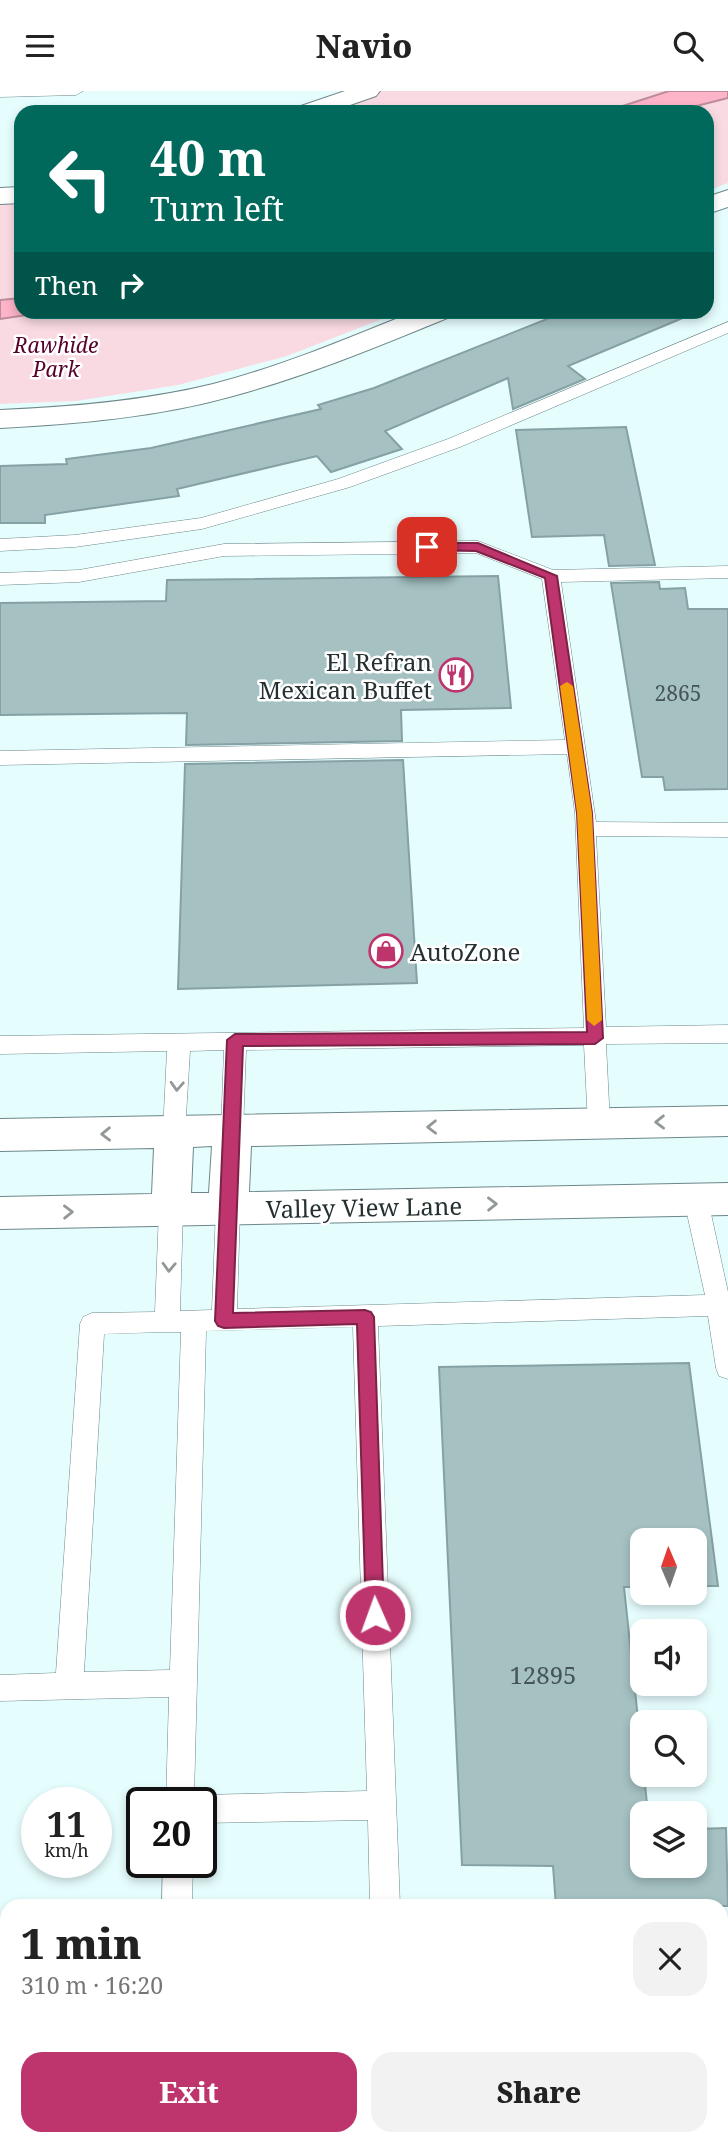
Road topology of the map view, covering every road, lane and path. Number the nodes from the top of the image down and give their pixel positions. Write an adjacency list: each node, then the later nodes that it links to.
1 (76, 91): 3 (lane)
2 (368, 91): 4 (main road)
3 (0, 93)
4 (327, 105)
5 (420, 319): 7 (main road)
6 (728, 327): 8 (lane)
7 (0, 419)
8 (0, 545)
9 (728, 572): 10 (lane)
10 (551, 576): 11 (lane); 12 (lane)
11 (0, 579)
12 (575, 747): 13 (lane); 14 (lane)
13 (0, 758)
14 (585, 829): 15 (lane); 17 (lane)
15 (728, 830)
16 (728, 1034): 17 (lane)
17 (595, 1038): 18 (lane); 22 (lane)
18 (235, 1040): 19 (lane); 23 (lane)
19 (179, 1041): 20 (lane); 24 (lane, one-way to 24)
20 (0, 1045)
21 (728, 1121): 22 (main road, one-way to 22)
22 (599, 1124): 23 (main road, one-way to 23)
23 (232, 1131): 24 (main road); 27 (main road)
24 (174, 1132): 25 (main road, one-way to 25); 28 (main road)
25 (0, 1135)
26 (712, 1199): 27 (main road, Valley View Lane, one-way to 26); 30 (lane)
27 (228, 1210): 28 (main road, Valley View Lane); 32 (lane)
28 (171, 1211): 29 (main road, Valley View Lane, one-way to 28); 34 (lane, one-way to 34)
29 (0, 1213)
30 (723, 1305): 31 (lane); 35 (lane)
31 (365, 1317): 32 (lane); 40 (lane)
32 (224, 1321): 33 (lane)
33 (194, 1322): 34 (lane); 36 (lane)
34 (167, 1323): 37 (lane)
35 (728, 1368)
36 (183, 1683): 37 (lane); 39 (lane)
37 (69, 1686): 38 (lane)
38 (0, 1688)
39 (180, 1787)
40 (381, 1805): 41 (lane); 44 (lane)
41 (217, 1809)
42 (178, 1878): 43 (lane)
43 (177, 1899)
44 (385, 1899)

